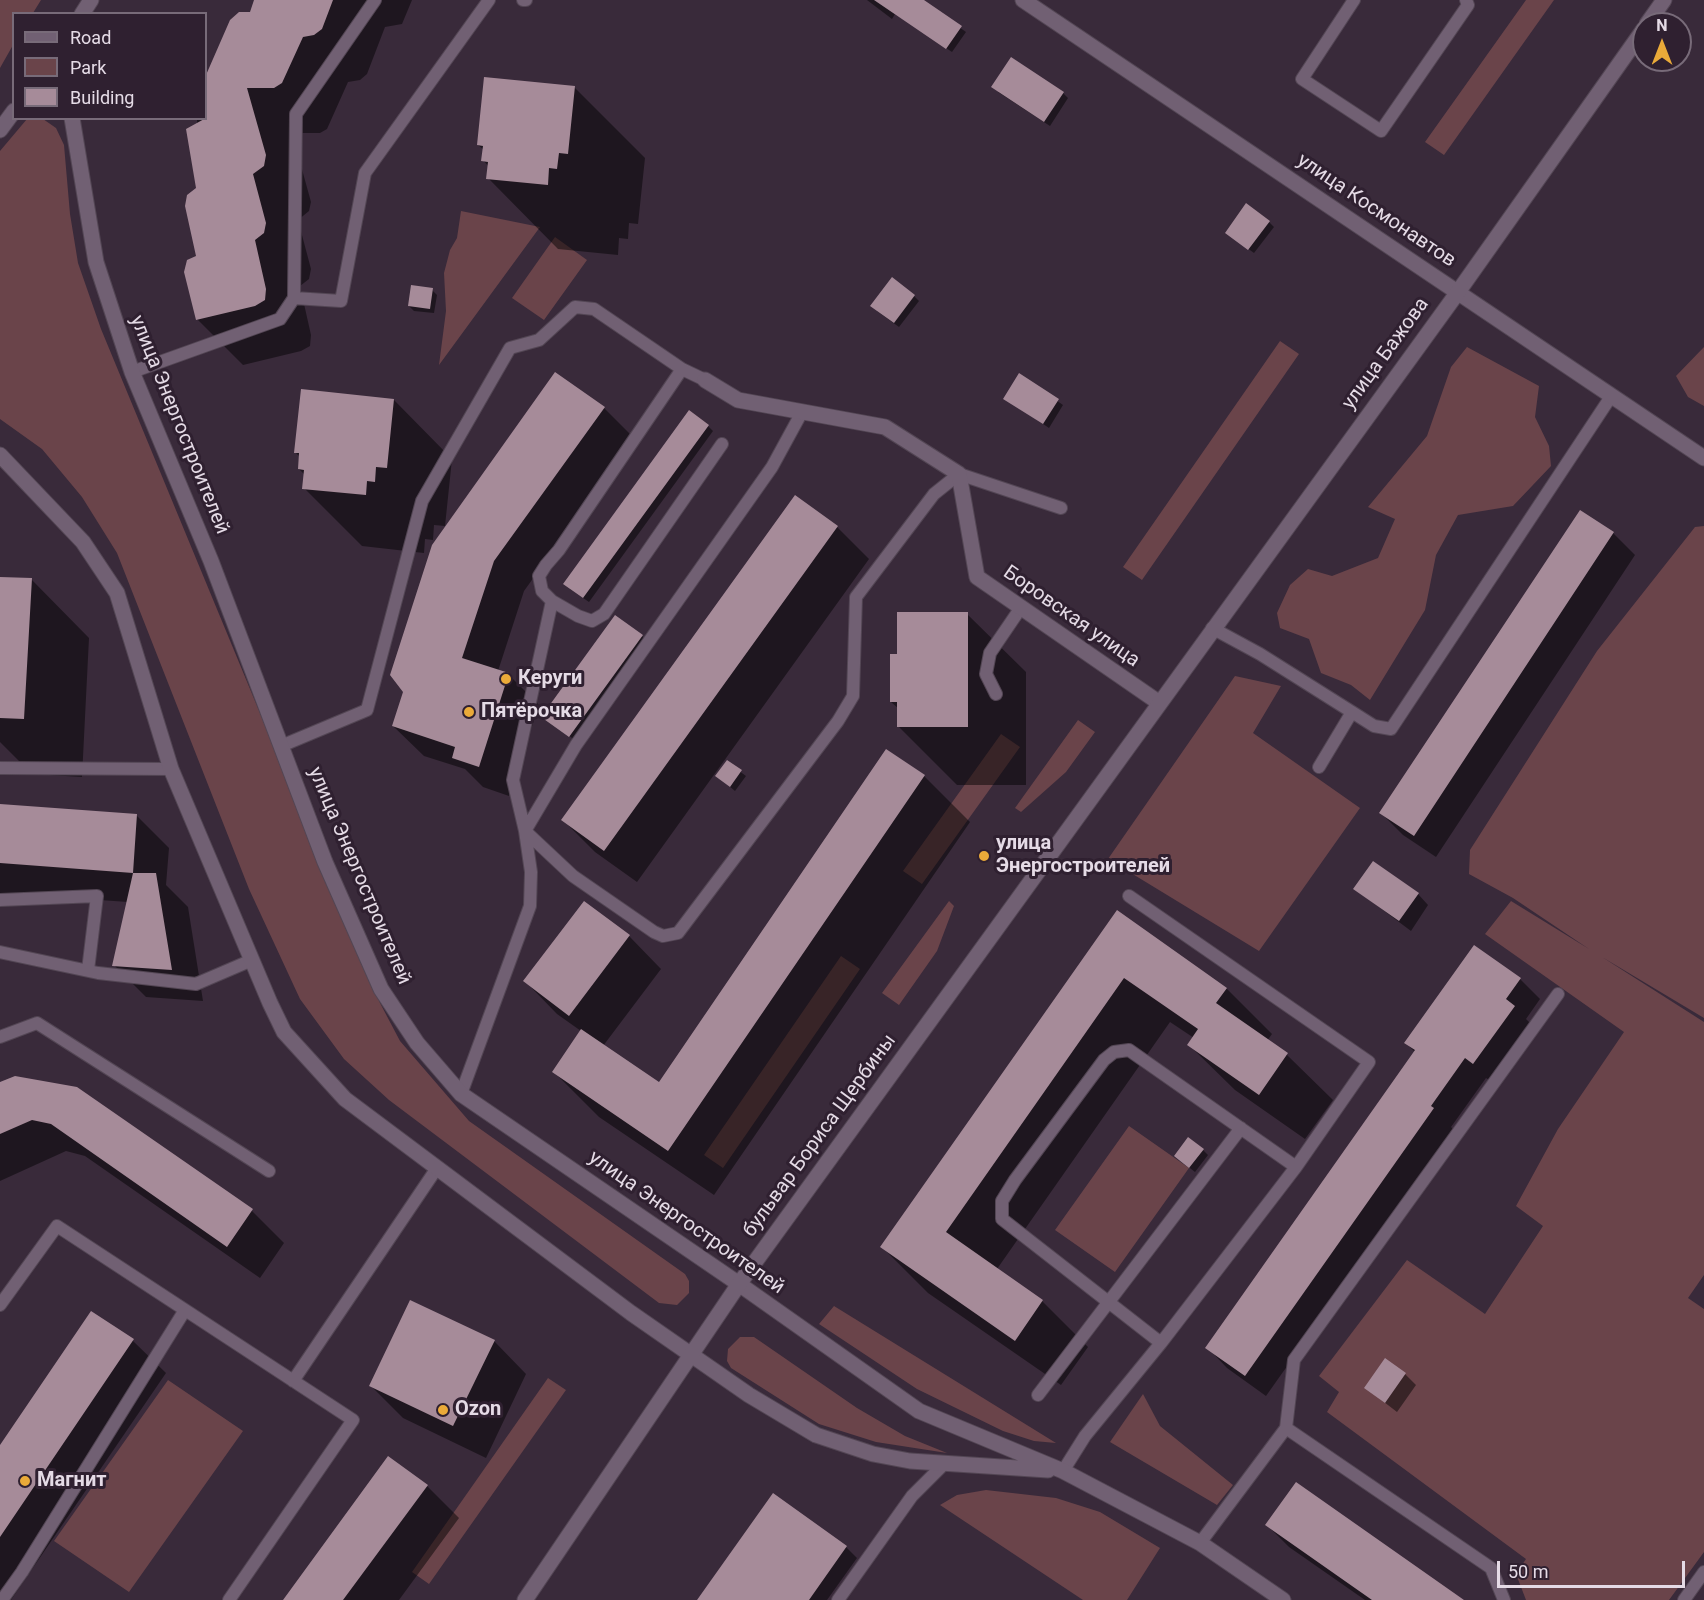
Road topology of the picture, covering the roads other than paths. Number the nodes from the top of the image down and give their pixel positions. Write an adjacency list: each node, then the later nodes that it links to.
1 (375, 0): 9 (lane)
2 (489, 0): 9 (lane)
3 (1023, 0): 8 (street, улица Космонавтов)
4 (1354, 0): 5 (lane)
5 (1466, 0)
6 (1632, 46): 8 (street, улица Бажова)
7 (69, 122): 11 (street, улица Энергостроителей)
8 (1458, 292): 13 (street, улица Космонавтов); 22 (street, улица Бажова)
9 (294, 298): 11 (lane)
10 (682, 369): 12 (lane); 20 (lane); 26 (lane)
11 (132, 372): 26 (street, улица Энергостроителей)
12 (705, 380): 14 (street)
13 (1612, 395): 17 (street, улица Космонавтов); 25 (lane)
14 (802, 412): 18 (street); 30 (lane)
15 (722, 444): 20 (lane)
16 (0, 455): 29 (street, улица Энергостроителей)
17 (1704, 458)
18 (959, 474): 19 (lane); 21 (street, Боровская улица); 30 (lane)
19 (1061, 508)
20 (552, 600): 30 (lane)
21 (1020, 609): 23 (lane); 24 (street, Боровская улица)
22 (1212, 628): 24 (street, улица Бажова); 25 (lane)
23 (996, 694)
24 (1158, 702): 43 (street, бульвар Бориса Щербины)
25 (1352, 712): 27 (lane)
26 (281, 746): 38 (street, улица Энергостроителей)
27 (1319, 767)
28 (0, 768): 29 (lane)
29 (171, 769): 34 (street, улица Энергостроителей)
30 (525, 831): 38 (lane)
31 (1129, 896): 40 (lane)
32 (0, 900): 35 (lane)
33 (0, 952): 35 (lane)
34 (252, 960): 35 (lane); 41 (street, улица Энергостроителей)
35 (88, 970)
36 (1558, 994): 51 (lane)
37 (0, 1037): 42 (lane)
38 (461, 1094): 43 (street, улица Энергостроителей)
39 (1241, 1128): 40 (lane); 44 (lane); 44 (lane)
40 (1296, 1167): 47 (lane)
41 (437, 1168): 48 (street, улица Энергостроителей); 49 (lane)
42 (269, 1171)
43 (739, 1284): 48 (street, бульвар Бориса Щербины); 53 (street, улица Энергостроителей)
44 (1108, 1303): 47 (lane); 50 (lane)
45 (0, 1305): 46 (lane)
46 (185, 1310): 49 (lane); 56 (lane)
47 (1161, 1343): 53 (lane)
48 (692, 1356): 52 (street, улица Энергостроителей); 58 (street, бульвар Бориса Щербины)
49 (293, 1381): 57 (lane)
50 (1038, 1395)
51 (1286, 1428): 54 (lane); 61 (lane)
52 (943, 1465): 53 (street, улица Энергостроителей); 59 (lane)
53 (1063, 1471): 54 (street, улица Энергостроителей)
54 (1200, 1543): 60 (street, улица Энергостроителей)
55 (1704, 1572): 62 (lane)
56 (2, 1600)
57 (229, 1600)
58 (525, 1600)
59 (838, 1600)
60 (1283, 1600)
61 (1504, 1600)
62 (1684, 1600)

